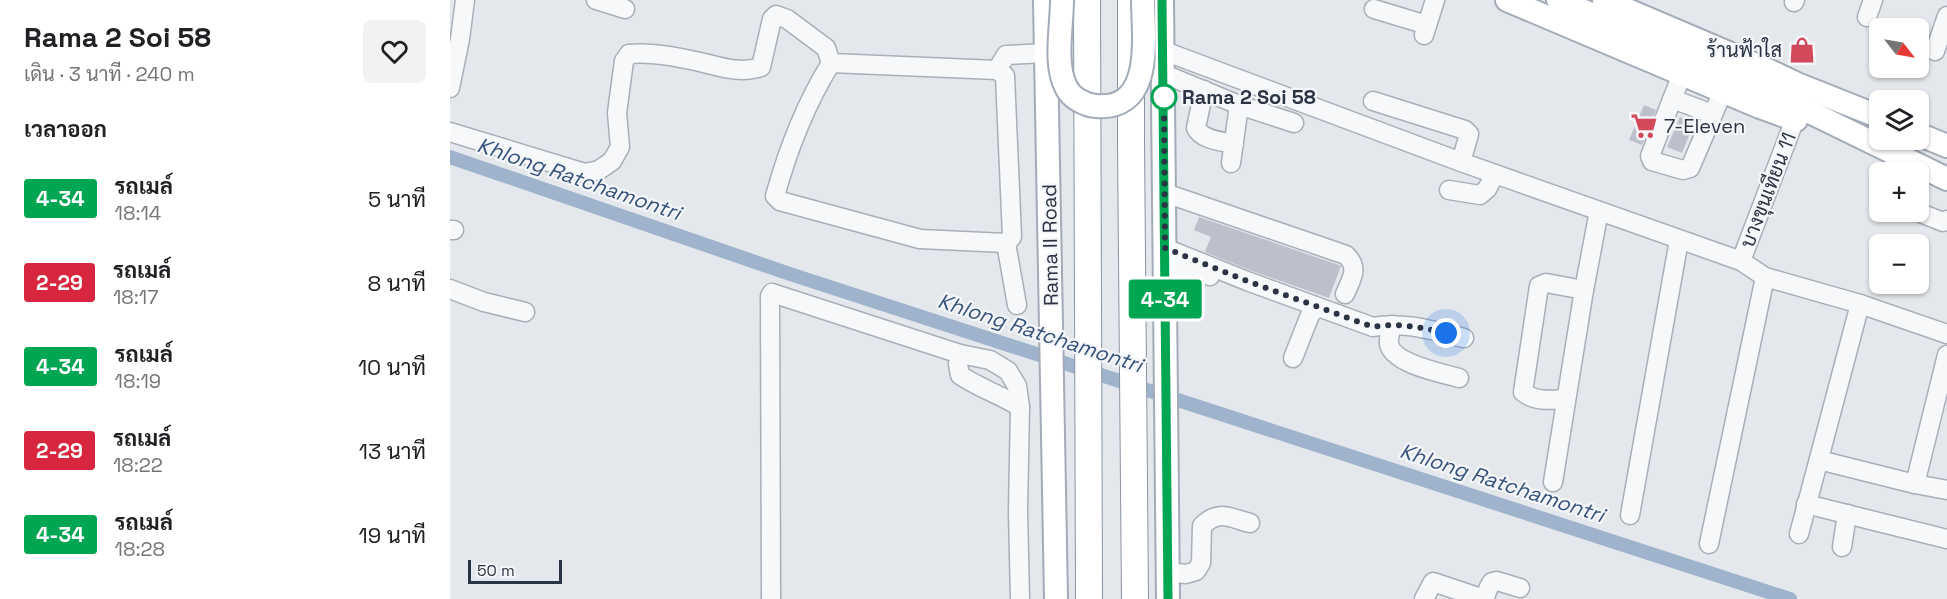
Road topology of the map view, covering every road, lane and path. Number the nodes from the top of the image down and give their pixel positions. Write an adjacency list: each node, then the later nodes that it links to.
1 (465, 0): 24 (street)
2 (596, 0): 14 (street)
3 (1045, 0): 19 (main road, Rama II Road)
4 (1062, 0): 7 (main road, bridge)
5 (1087, 0): 88 (highway, Rama II Road)
6 (1131, 0): 92 (highway)
7 (1143, 0)
8 (1162, 0): 17 (main road)
9 (1435, 0): 15 (street)
10 (1507, 0): 23 (main road)
11 (1558, 0): 37 (main road)
12 (1604, 0): 29 (main road)
13 (1638, 0): 29 (main road)
14 (626, 9)
15 (1374, 9)
16 (1947, 16): 18 (street)
17 (1164, 51): 22 (main road); 42 (street)
18 (1935, 51)
19 (1047, 53): 21 (street); 91 (main road, Rama II Road)
20 (831, 63): 21 (street); 35 (street); 52 (street)
21 (997, 70): 52 (street)
22 (1164, 74): 25 (street); 47 (main road)
23 (1682, 74): 26 (main road); 27 (street)
24 (450, 88)
25 (1204, 90): 30 (street); 39 (street)
26 (1724, 91): 32 (street); 33 (main road)
27 (1672, 99): 32 (street); 32 (street)
28 (1373, 101): 42 (street)
29 (1841, 101): 31 (main road)
30 (1239, 105): 34 (street); 39 (street)
31 (1869, 112)
32 (1713, 114)
33 (1795, 119): 38 (main road); 54 (street, บางขุนเทียน 11)
34 (1294, 123)
35 (450, 132)
36 (1929, 139): 40 (main road)
37 (1869, 142)
38 (1869, 143)
39 (1234, 144): 43 (street)
40 (1947, 146)
41 (1886, 150): 45 (main road)
42 (1461, 162): 44 (street)
43 (1231, 163)
44 (1495, 174): 46 (street); 48 (street)
45 (1947, 179)
46 (1449, 190)
47 (1165, 194): 53 (main road); 59 (street)
48 (1599, 211): 51 (street); 58 (street)
49 (1929, 216): 50 (street)
50 (1947, 220)
51 (1679, 240): 54 (street); 80 (street)
52 (1006, 243): 61 (street)
53 (1165, 248): 55 (main road); 62 (street)
54 (1741, 261): 56 (street)
55 (1164, 272): 62 (street); 86 (main road)
56 (1765, 277): 60 (street); 84 (street)
57 (450, 289): 63 (street)
58 (1584, 290): 72 (street); 72 (street)
59 (1344, 294)
60 (1860, 304): 65 (street); 74 (street)
61 (1017, 305)
62 (1313, 311): 64 (street); 69 (street)
63 (525, 312)
64 (1392, 325): 66 (street); 70 (street)
65 (1947, 334)
66 (1464, 338)
67 (960, 354): 73 (street); 73 (street); 89 (street)
68 (1947, 355): 71 (street)
69 (1293, 358)
70 (1459, 378)
71 (1943, 394): 76 (street)
72 (1566, 399): 75 (street)
73 (1020, 407): 90 (street)
74 (1819, 460): 76 (street); 78 (street)
75 (1553, 482)
76 (1915, 484): 77 (street)
77 (1947, 490)
78 (1806, 504): 79 (street); 82 (street)
79 (1847, 514): 83 (street); 85 (street)
80 (1630, 515)
81 (1250, 523): 86 (street)
82 (1799, 534)
83 (1947, 539)
84 (1709, 544)
85 (1842, 547)
86 (1167, 572): 93 (main road)
87 (1520, 588): 95 (street)
88 (1089, 598)
89 (771, 599)
90 (1020, 599)
91 (1056, 599)
92 (1135, 599)
93 (1168, 599)
94 (1424, 599): 95 (street)
95 (1484, 599)

